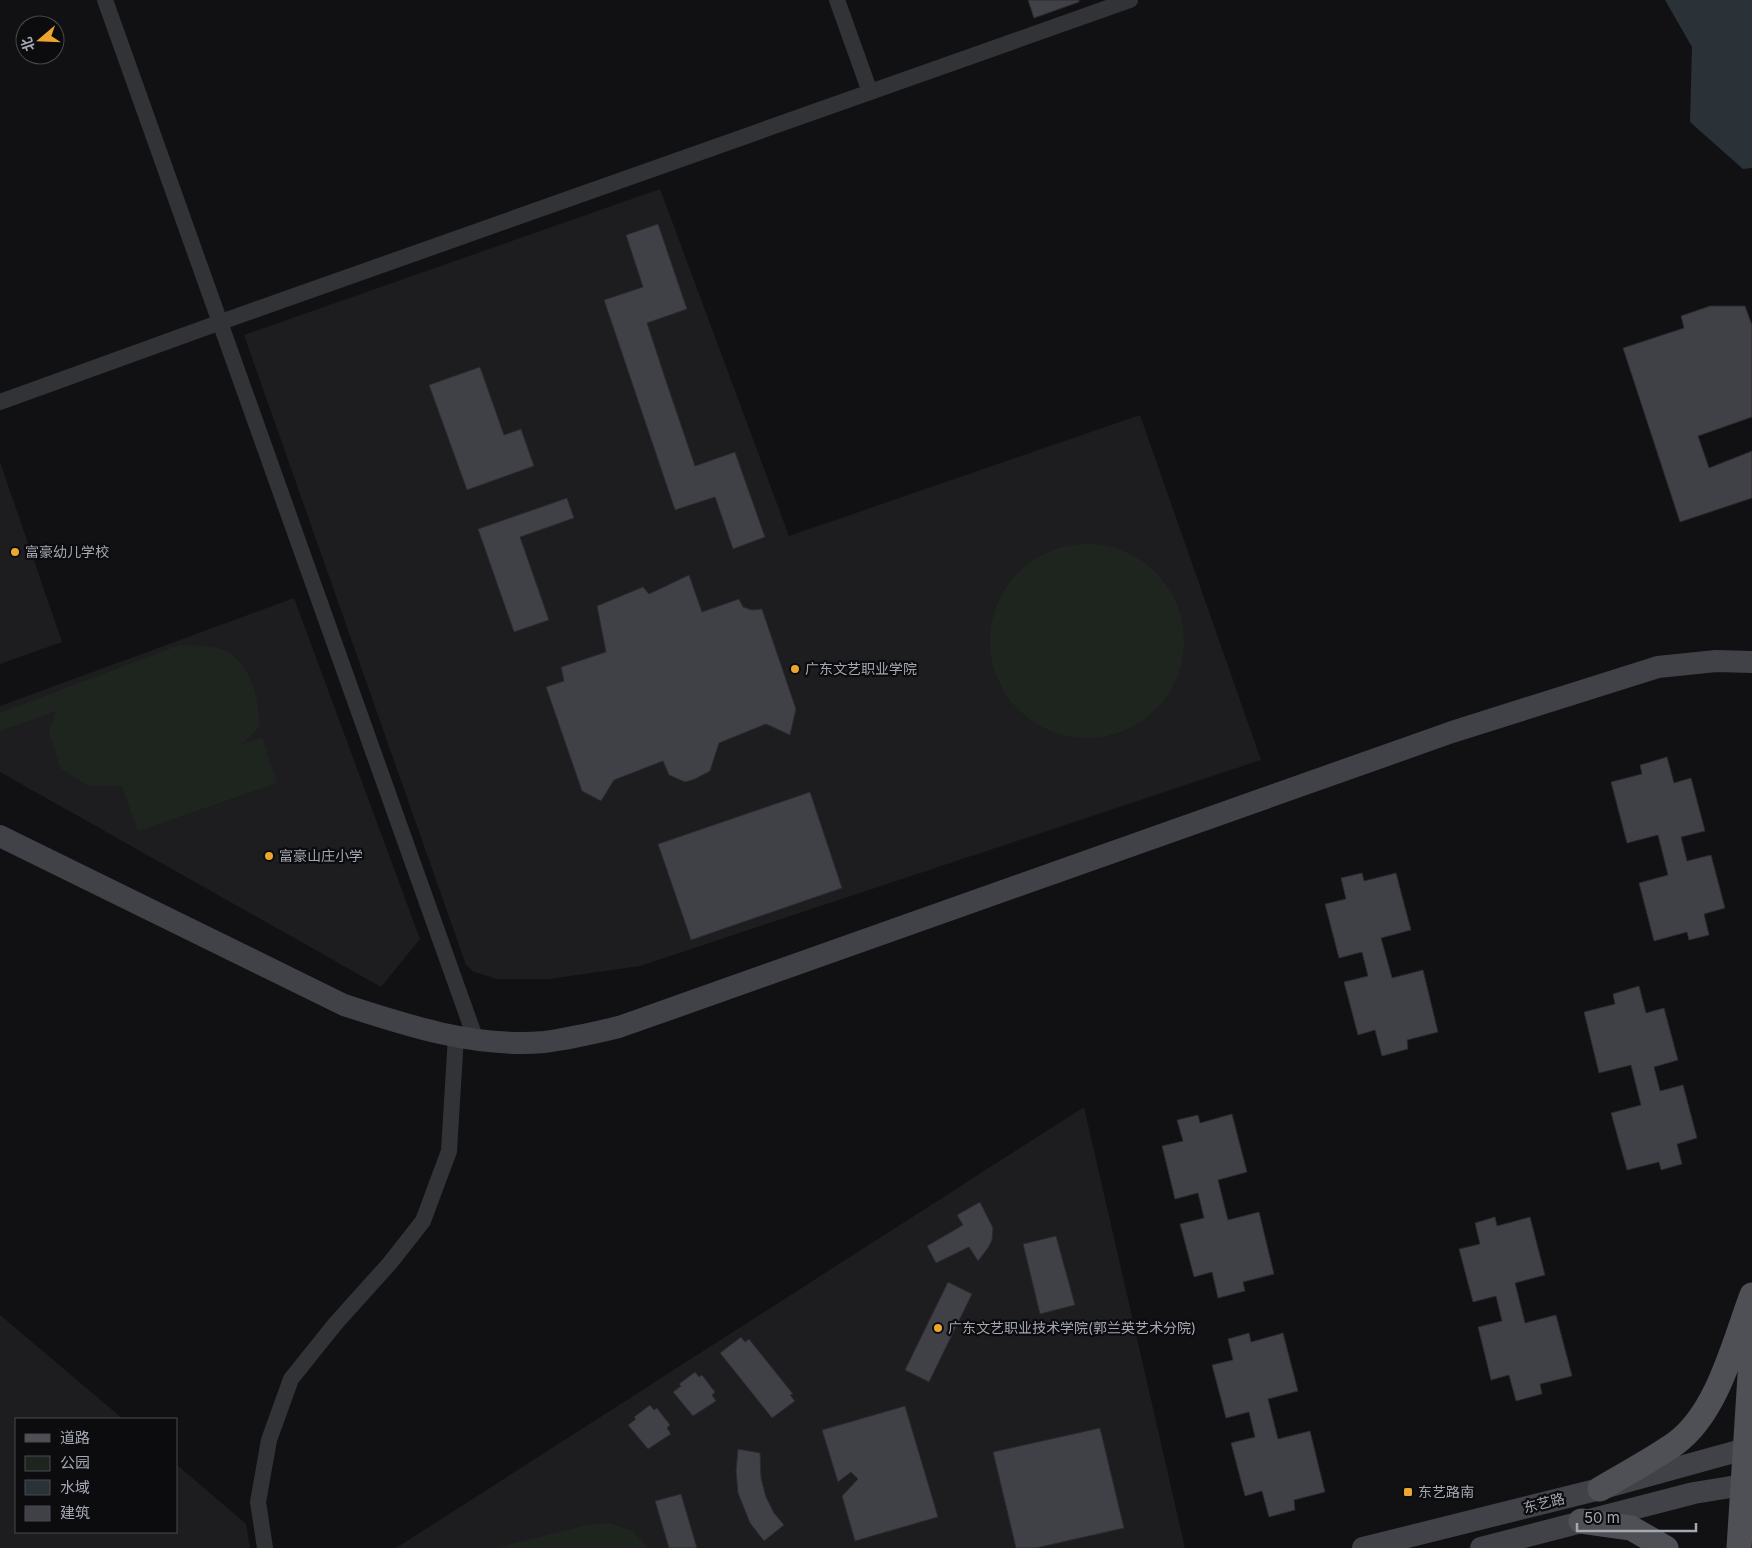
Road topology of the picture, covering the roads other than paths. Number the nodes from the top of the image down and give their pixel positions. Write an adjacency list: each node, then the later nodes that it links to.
1 (105, 0): 5 (street)
2 (837, 0): 4 (street)
3 (1130, 0): 4 (street)
4 (870, 92): 5 (street)
5 (221, 322): 6 (street); 9 (street)
6 (0, 402)
7 (1752, 662): 9 (street)
8 (0, 836): 9 (street)
9 (466, 1038): 16 (street)
10 (1752, 1295): 14 (main road)
11 (1752, 1344): 12 (main road)
12 (1748, 1449): 13 (main road); 14 (street, 东艺路)
13 (1747, 1485): 15 (street, 东艺路); 20 (main road)
14 (1600, 1489): 17 (street, 东艺路)
15 (1581, 1521): 18 (street, 东艺路); 19 (main road)
16 (265, 1548)
17 (1364, 1548)
18 (1481, 1548)
19 (1666, 1548)
20 (1738, 1548)

